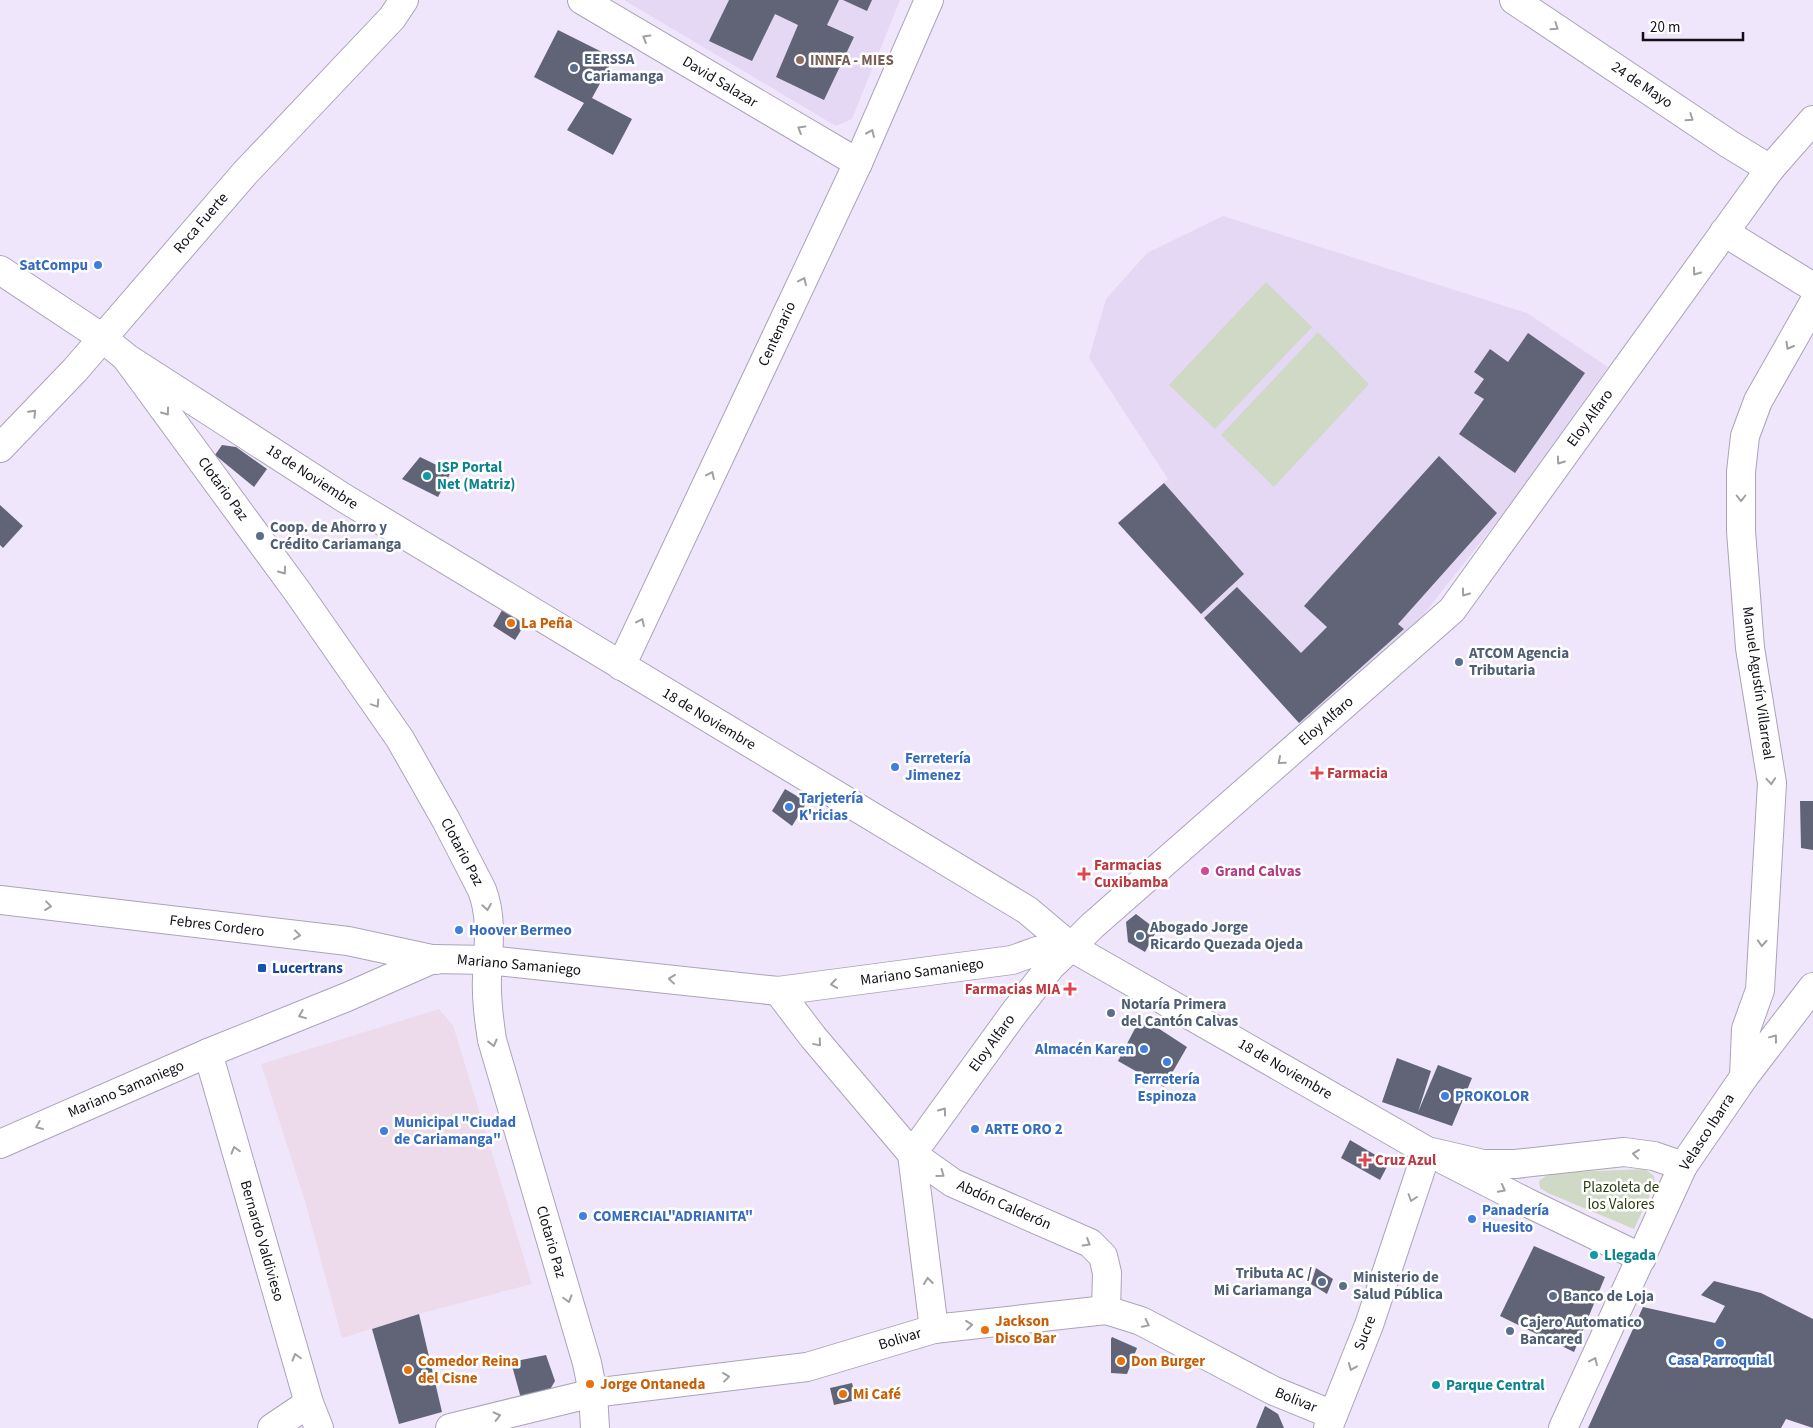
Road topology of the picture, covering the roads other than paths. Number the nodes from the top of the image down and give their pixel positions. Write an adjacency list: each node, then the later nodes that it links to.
1 (404, 0): 12 (street, Roca Fuerte)
2 (582, 0): 6 (street, David Salazar, one-way to 2)
3 (929, 0): 6 (street, Centenario, one-way to 3)
4 (1514, 0): 7 (street, 24 de Mayo, one-way to 7)
5 (1813, 120): 7 (street, Eloy Alfaro)
6 (858, 163): 15 (street, Centenario, one-way to 6)
7 (1770, 169): 8 (street, Eloy Alfaro)
8 (1724, 232): 10 (street); 18 (street, Eloy Alfaro, one-way to 18)
9 (0, 270): 12 (street, 18 de Noviembre)
10 (1813, 287)
11 (1813, 304): 28 (street, Manuel Agustín Villarreal, one-way to 28)
12 (101, 337): 13 (street, 18 de Noviembre); 14 (street, Roca Fuerte, one-way to 12)
13 (127, 358): 15 (street, 18 de Noviembre); 20 (street, Clotario Paz, one-way to 20)
14 (0, 448)
15 (620, 666): 18 (street, 18 de Noviembre)
16 (0, 900): 17 (street, Febres Cordero, one-way to 17)
17 (348, 941): 19 (street, Febres Cordero); 24 (street)
18 (1071, 947): 21 (street, Mariano Samaniego); 26 (street, Eloy Alfaro); 30 (street, 18 de Noviembre)
19 (433, 959): 20 (street, Mariano Samaniego); 24 (street, Mariano Samaniego); 25 (street)
20 (488, 960): 23 (street, Mariano Samaniego, one-way to 20); 25 (street, Clotario Paz)
21 (990, 963): 23 (street, Mariano Samaniego, one-way to 23); 26 (street)
22 (1813, 987): 28 (street, Velasco Ibarra, one-way to 22)
23 (778, 991): 31 (street, Abdón Calderón, one-way to 31)
24 (347, 997): 27 (street, Mariano Samaniego, one-way to 27)
25 (487, 1008): 36 (street, Clotario Paz, one-way to 36)
26 (1014, 1013): 31 (street, Eloy Alfaro, one-way to 26)
27 (208, 1053): 29 (street, Mariano Samaniego, one-way to 29); 37 (street, Bernardo Valdivieso, one-way to 27)
28 (1744, 1077): 32 (street, Velasco Ibarra)
29 (0, 1144)
30 (1427, 1151): 32 (street, 18 de Noviembre, one-way to 30); 33 (street, 18 de Noviembre, one-way to 33); 38 (street, Sucre, one-way to 38)
31 (912, 1154): 34 (street, Abdón Calderón, one-way to 34); 35 (street, one-way to 31)
32 (1683, 1166): 33 (street, Velasco Ibarra)
33 (1642, 1258): 42 (street, Velasco Ibarra, one-way to 33)
34 (1106, 1310): 35 (street, Bolivar, one-way to 34); 38 (street, Bolivar, one-way to 38)
35 (934, 1329): 36 (street, Bolivar, one-way to 35)
36 (593, 1393): 40 (street, Bolivar, one-way to 36); 41 (street, Clotario Paz)
37 (314, 1416): 39 (street)
38 (1331, 1421)
39 (272, 1428)
40 (450, 1428)
41 (595, 1428)
42 (1564, 1428)

